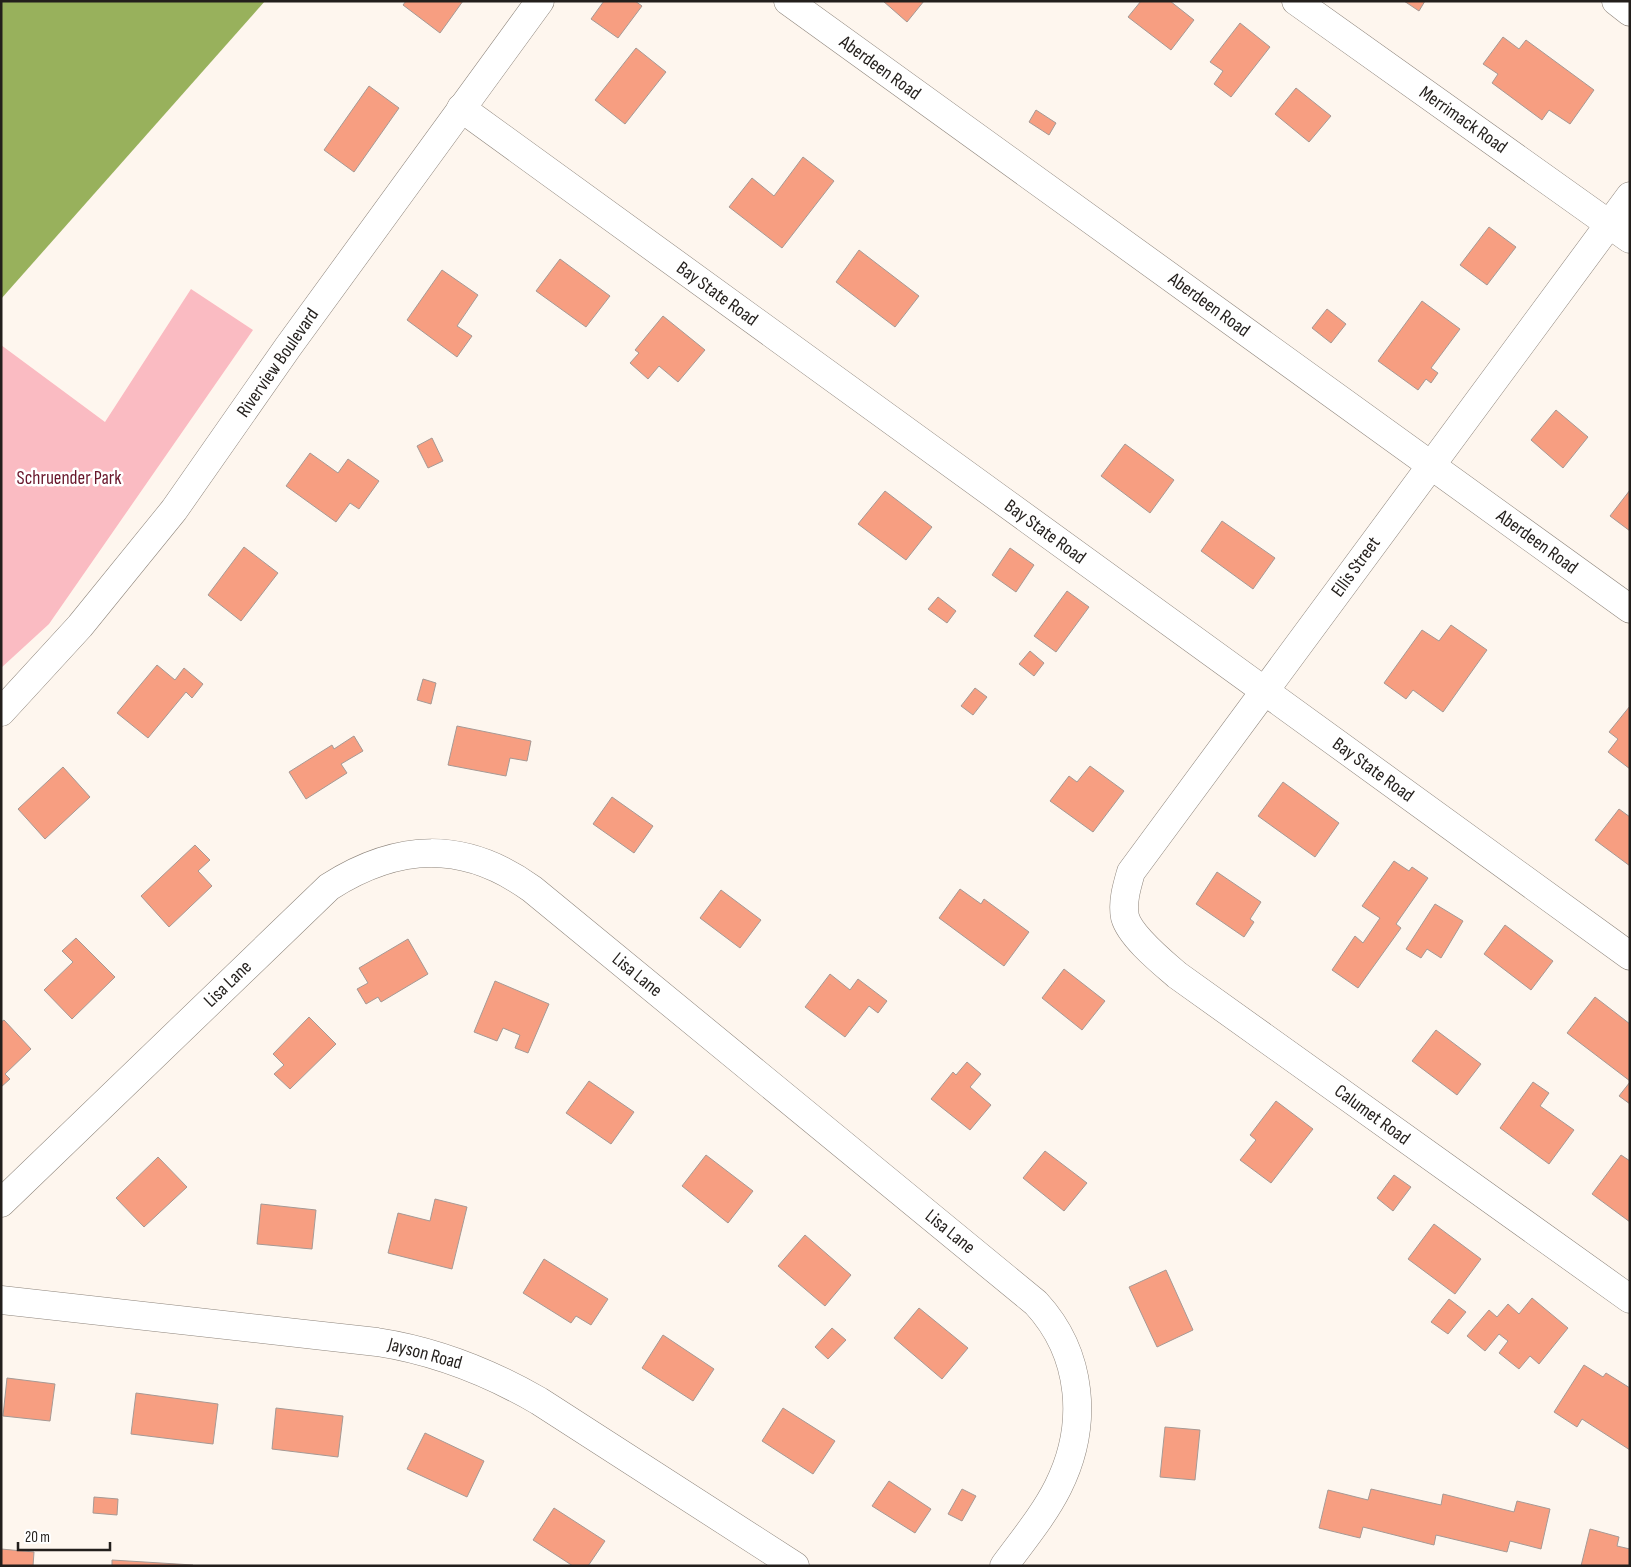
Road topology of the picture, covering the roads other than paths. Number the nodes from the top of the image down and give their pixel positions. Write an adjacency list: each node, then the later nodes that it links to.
1 (540, 1): 6 (street, Riverview Boulevard)
2 (788, 1): 9 (street, Aberdeen Road)
3 (1296, 1): 8 (street, Merrimack Road)
4 (1616, 1): 5 (street)
5 (1630, 12)
6 (461, 108): 11 (street, Bay State Road); 12 (street, Riverview Boulevard)
7 (1630, 196): 8 (street)
8 (1620, 231): 9 (street, Ellis Street)
9 (1431, 466): 10 (street, Aberdeen Road); 11 (street, Ellis Street)
10 (1630, 609)
11 (1265, 691): 13 (street, Ellis Street); 14 (street, Bay State Road)
12 (1, 712)
13 (1125, 918): 16 (street, Calumet Road)
14 (1630, 956)
15 (1, 1204): 19 (street, Lisa Lane)
16 (1630, 1299)
17 (1, 1300): 18 (street, Jayson Road)
18 (795, 1566)
19 (1004, 1566)

